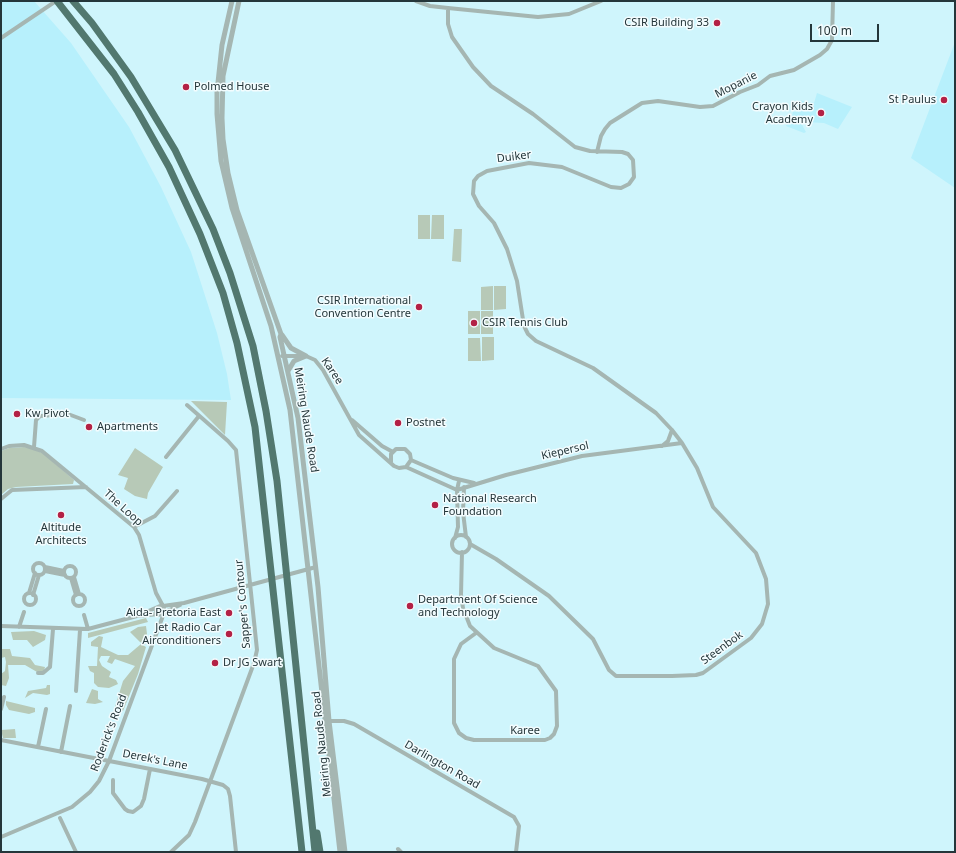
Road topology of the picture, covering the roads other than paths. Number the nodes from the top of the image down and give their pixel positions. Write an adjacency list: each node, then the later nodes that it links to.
1 (57, 1): 9 (street); 92 (highway)
2 (73, 1): 81 (highway)
3 (232, 1): 12 (street, Meiring Naude Road)
4 (239, 1): 11 (street, Meiring Naude Road)
5 (416, 1): 8 (street)
6 (601, 1): 8 (street)
7 (833, 1): 10 (street, Mopanie)
8 (448, 8): 10 (street, Duiker)
9 (1, 38)
10 (597, 152): 20 (street, Duiker)
11 (281, 334): 13 (street, Meiring Naude Road); 14 (street)
12 (279, 356): 13 (street, Karee); 49 (street, Meiring Naude Road)
13 (285, 356): 14 (street, Karee); 15 (street, Meiring Naude Road)
14 (306, 356): 15 (street); 18 (street, Karee)
15 (288, 371): 47 (street, Meiring Naude Road)
16 (187, 405): 17 (street, Sapper's Contour)
17 (199, 416): 28 (street); 53 (street, Sapper's Contour)
18 (351, 419): 21 (street, Karee); 23 (street, Karee)
19 (84, 420): 25 (street)
20 (672, 430): 22 (street, Duiker); 24 (street)
21 (374, 439): 23 (street); 27 (street, Karee)
22 (682, 443): 24 (street, Kiepersol); 45 (street, Steenbok)
23 (369, 445): 30 (street, Karee)
24 (662, 446): 34 (street, Kiepersol)
25 (34, 447): 26 (street, The Loop); 35 (street, The Loop)
26 (1, 449)
27 (393, 452): 29 (street); 30 (street)
28 (166, 457)
29 (411, 460): 31 (street); 32 (street)
30 (391, 462): 31 (street)
31 (406, 467): 37 (street)
32 (459, 481): 33 (street); 37 (street)
33 (464, 482): 34 (street); 36 (street)
34 (474, 484): 36 (street)
35 (86, 486): 39 (street); 40 (street, The Loop)
36 (464, 489): 37 (street); 41 (street)
37 (457, 490): 42 (street)
38 (177, 491): 40 (street)
39 (1, 499)
40 (134, 527): 54 (street, The Loop)
41 (466, 537): 42 (street); 43 (street)
42 (455, 538): 46 (street)
43 (470, 544): 44 (street); 45 (street)
44 (468, 550): 45 (street); 46 (street)
45 (482, 550)
46 (462, 552): 71 (street, Karee)
47 (316, 567): 49 (street); 78 (street, Meiring Naude Road)
48 (45, 569): 50 (street); 51 (street); 51 (street)
49 (305, 569): 53 (street); 78 (street, Meiring Naude Road)
50 (64, 573): 52 (street); 52 (street)
51 (37, 574): 55 (street)
52 (72, 578): 56 (street)
53 (251, 584): 57 (street); 86 (street, Sapper's Contour)
54 (156, 593): 60 (street, The Loop); 61 (street, The Loop)
55 (31, 594): 58 (street); 58 (street)
56 (78, 594): 59 (street); 59 (street)
57 (184, 603): 60 (street); 62 (street)
58 (27, 605): 66 (street)
59 (82, 606): 69 (street)
60 (163, 606): 61 (street); 62 (street, The Loop)
61 (157, 607): 63 (street, The Loop); 64 (street)
62 (164, 613): 63 (street); 67 (street, Roderick's Road)
63 (158, 614): 64 (street); 67 (street, Roderick's Road)
64 (137, 616): 69 (street)
65 (1, 626): 66 (street)
66 (19, 627): 68 (street)
67 (158, 628): 83 (street, Roderick's Road)
68 (53, 629): 70 (street); 72 (street)
69 (88, 629): 70 (street)
70 (80, 630): 73 (street)
71 (476, 633): 71 (street, Karee)
72 (38, 673)
73 (76, 691)
74 (4, 698): 76 (street)
75 (70, 706): 82 (street)
76 (1, 709)
77 (46, 709): 80 (street)
78 (327, 721): 95 (street, Meiring Naude Road); 96 (street, Meiring Naude Road); 97 (street, Darlington Road)
79 (1, 740): 80 (street, Derek's Lane)
80 (38, 748): 82 (street, Derek's Lane)
81 (305, 750): 93 (highway); 94 (highway)
82 (61, 752): 83 (street, Derek's Lane)
83 (109, 761): 84 (street, Derek's Lane); 88 (street, Roderick's Road)
84 (150, 769): 85 (street); 86 (street, Derek's Lane)
85 (113, 780)
86 (211, 780): 90 (street, Sapper's Contour); 91 (street)
87 (60, 818): 89 (street)
88 (1, 837)
89 (76, 852)
90 (171, 852)
91 (236, 852)
92 (302, 852)
93 (315, 852)
94 (320, 852)
95 (340, 852)
96 (345, 852)
97 (516, 852)

